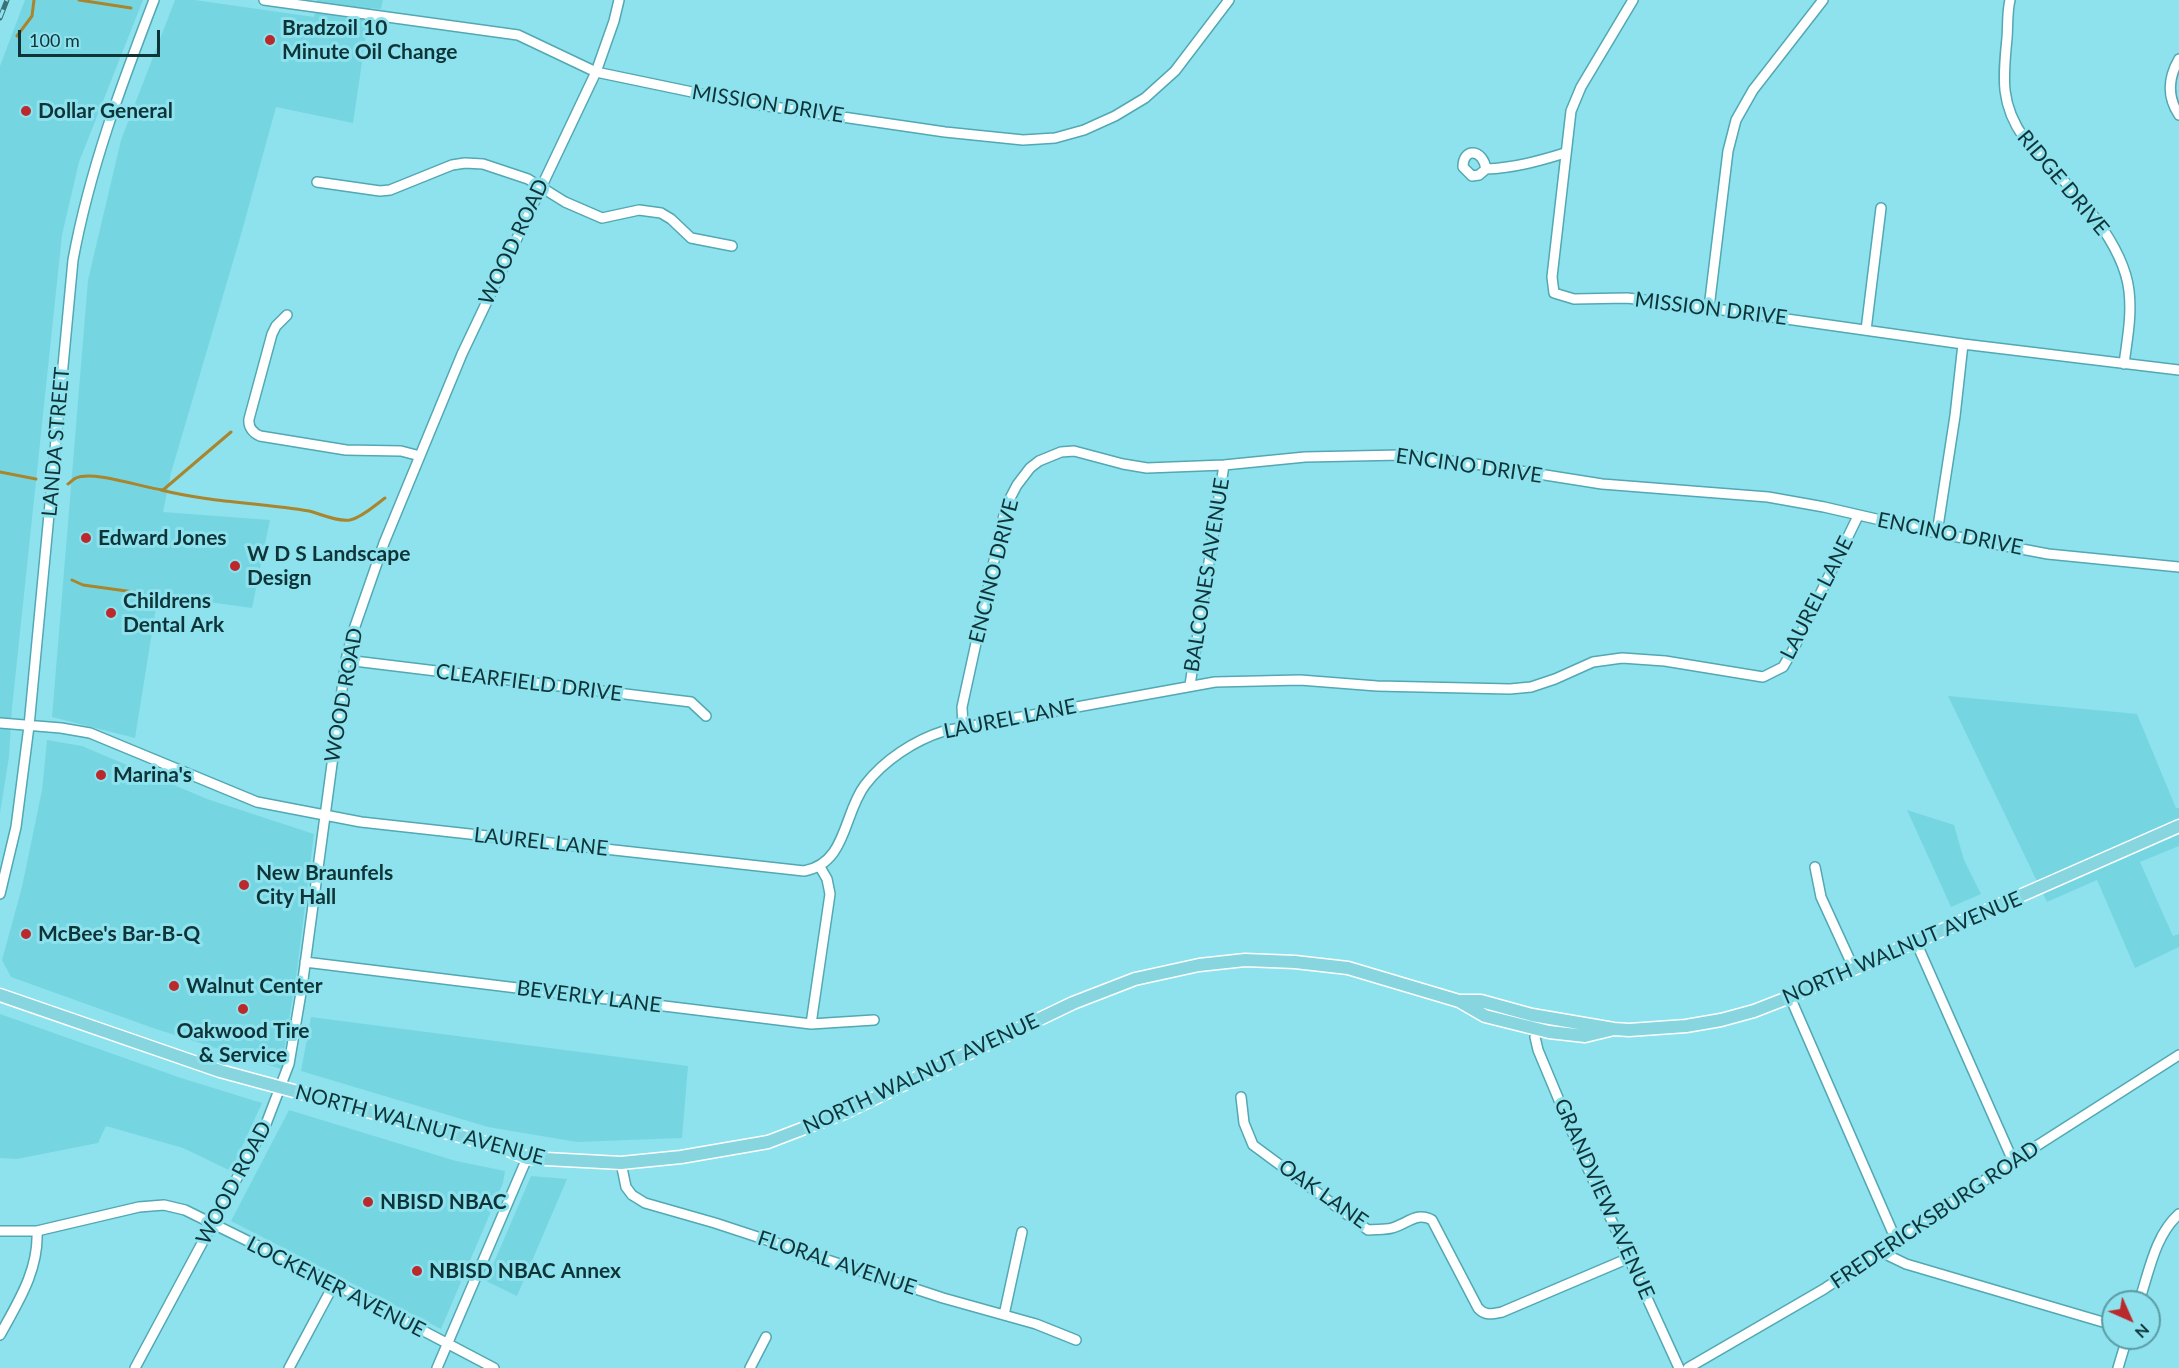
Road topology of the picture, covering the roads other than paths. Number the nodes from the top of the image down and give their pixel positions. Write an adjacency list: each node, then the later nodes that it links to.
1 (154, 0): 33 (street, LANDA STREET)
2 (264, 0): 10 (street, MISSION DRIVE)
3 (619, 0): 10 (street, WOOD ROAD)
4 (1213, 0): 8 (street)
5 (1823, 0): 18 (street)
6 (2010, 0): 22 (street, RIDGE DRIVE)
7 (1630, 1): 12 (street, MISSION DRIVE)
8 (1226, 4): 10 (street, MISSION DRIVE)
9 (2179, 59): 11 (street)
10 (596, 72): 15 (street, WOOD ROAD)
11 (2179, 115)
12 (1565, 153): 13 (street); 18 (street, MISSION DRIVE)
13 (1486, 169)
14 (317, 182): 15 (street)
15 (540, 188): 17 (street); 24 (street, WOOD ROAD)
16 (1881, 208): 20 (street)
17 (732, 246)
18 (1709, 308): 20 (street, MISSION DRIVE)
19 (287, 315): 24 (street)
20 (1866, 330): 21 (street, MISSION DRIVE)
21 (1963, 344): 22 (street, MISSION DRIVE); 27 (street)
22 (2124, 364): 23 (street, MISSION DRIVE)
23 (2179, 370)
24 (420, 456): 29 (street, WOOD ROAD)
25 (1224, 465): 26 (street, ENCINO DRIVE); 30 (street, BALCONES AVENUE); 34 (street, ENCINO DRIVE)
26 (1858, 516): 27 (street, ENCINO DRIVE); 30 (street, LAUREL LANE)
27 (1937, 533): 28 (street, ENCINO DRIVE)
28 (2179, 567)
29 (346, 660): 31 (street, CLEARFIELD DRIVE); 35 (street, WOOD ROAD)
30 (1190, 685): 34 (street, LAUREL LANE)
31 (706, 716)
32 (0, 723): 33 (street, LAUREL LANE)
33 (29, 726): 35 (street, LAUREL LANE); 39 (street, LANDA STREET)
34 (963, 727): 37 (street, LAUREL LANE)
35 (324, 817): 37 (street, LAUREL LANE); 41 (street, WOOD ROAD)
36 (2179, 826): 40 (main road, NORTH WALNUT AVENUE)
37 (820, 867): 47 (street)
38 (1815, 867): 42 (street)
39 (0, 894)
40 (1916, 942): 42 (main road, NORTH WALNUT AVENUE); 54 (street)
41 (306, 962): 47 (street, BEVERLY LANE); 51 (street, WOOD ROAD)
42 (1854, 969): 44 (main road, NORTH WALNUT AVENUE)
43 (0, 995): 51 (main road, NORTH WALNUT AVENUE)
44 (1790, 997): 49 (main road, NORTH WALNUT AVENUE); 61 (street)
45 (1459, 1001): 48 (main road, NORTH WALNUT AVENUE); 49 (main road, NORTH WALNUT AVENUE); 55 (main road, NORTH WALNUT AVENUE)
46 (874, 1020): 47 (street, BEVERLY LANE)
47 (811, 1024)
48 (1536, 1029): 49 (main road, NORTH WALNUT AVENUE); 63 (street, GRANDVIEW AVENUE)
49 (1614, 1029)
50 (2179, 1056): 54 (street, FREDERICKSBURG ROAD)
51 (281, 1088): 53 (main road, NORTH WALNUT AVENUE); 57 (street, WOOD ROAD)
52 (1241, 1097): 63 (street, OAK LANE)
53 (527, 1158): 55 (main road, NORTH WALNUT AVENUE); 71 (street)
54 (2013, 1161): 61 (street, FREDERICKSBURG ROAD)
55 (621, 1163): 66 (street, FLORAL AVENUE)
56 (2179, 1214): 65 (street)
57 (213, 1223): 59 (street, LOCKENER AVENUE); 64 (street, LOCKENER AVENUE); 73 (street, WOOD ROAD)
58 (0, 1231): 59 (street, LOCKENER AVENUE)
59 (37, 1231): 68 (street)
60 (1022, 1232): 66 (street)
61 (1896, 1240): 62 (street, FREDERICKSBURG ROAD)
62 (1879, 1251): 67 (street); 79 (street, FREDERICKSBURG ROAD)
63 (1629, 1258): 78 (street, GRANDVIEW AVENUE)
64 (334, 1284): 71 (street, LOCKENER AVENUE); 74 (street)
65 (2143, 1290)
66 (1004, 1316): 70 (street, FLORAL AVENUE)
67 (2101, 1321)
68 (0, 1335)
69 (766, 1337): 77 (street)
70 (1076, 1340)
71 (447, 1344): 75 (street); 76 (street, LOCKENER AVENUE)
72 (2123, 1350): 80 (street)
73 (135, 1368)
74 (289, 1368)
75 (437, 1368)
76 (494, 1368)
77 (750, 1368)
78 (1679, 1368)
79 (1688, 1368)
80 (2118, 1368)

